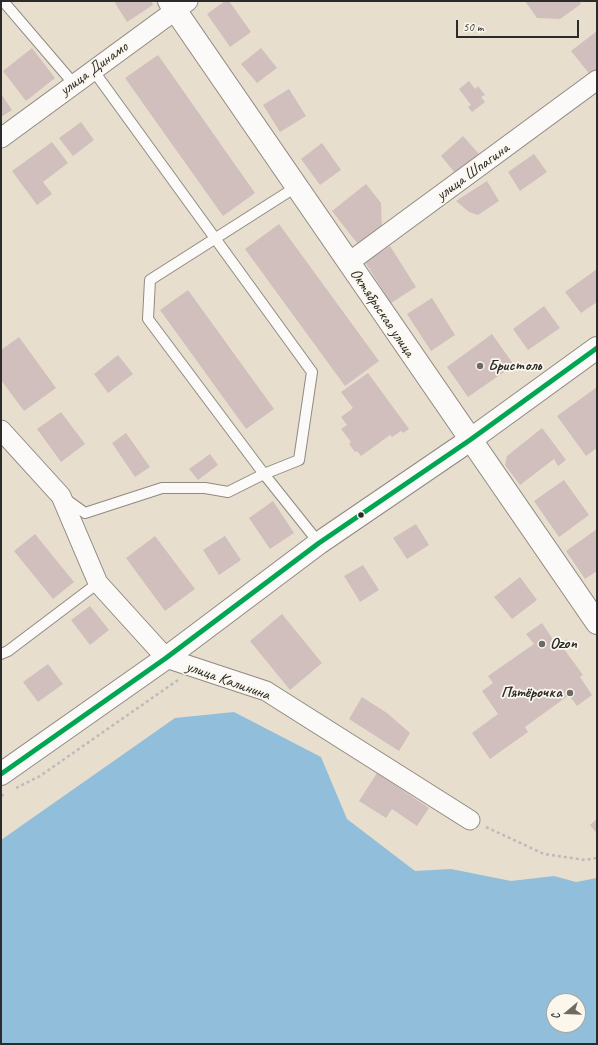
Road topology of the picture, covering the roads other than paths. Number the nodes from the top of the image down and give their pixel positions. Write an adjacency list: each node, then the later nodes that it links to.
1 (3, 1): 5 (lane)
2 (177, 4): 3 (street, улица Динамо); 7 (street, Октябрьская улица)
3 (93, 70): 5 (street, улица Динамо); 8 (lane)
4 (597, 80): 9 (street, улица Шпагина)
5 (74, 84): 6 (street, улица Динамо)
6 (1, 138)
7 (296, 187): 8 (lane); 9 (street, Октябрьская улица)
8 (216, 238): 13 (lane); 13 (lane)
9 (348, 263): 12 (street, Октябрьская улица)
10 (597, 348): 12 (street)
11 (1, 430): 14 (street, улица Калинина)
12 (470, 440): 15 (street); 17 (street, Октябрьская улица)
13 (264, 474): 14 (lane); 15 (lane)
14 (61, 496): 16 (street, улица Калинина)
15 (319, 542): 19 (street)
16 (98, 584): 18 (lane); 19 (street, улица Калинина)
17 (597, 623)
18 (1, 654)
19 (166, 658): 20 (street); 21 (street, улица Калинина)
20 (8, 785)
21 (470, 820)

